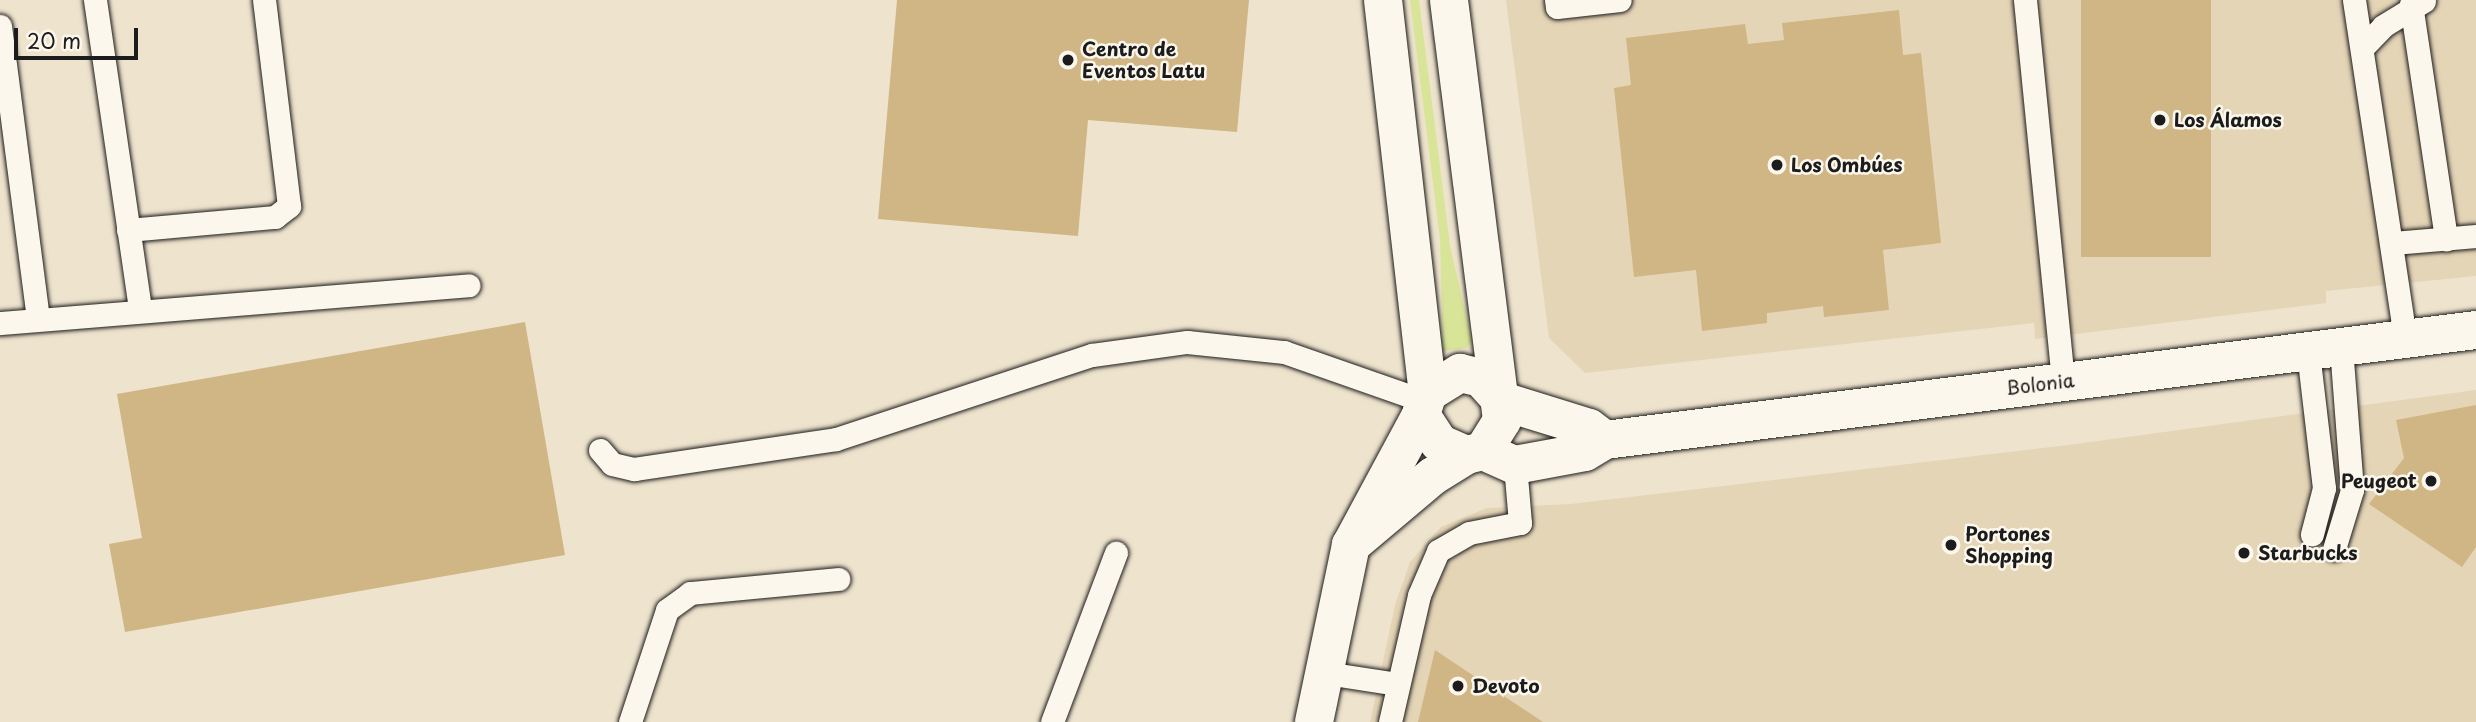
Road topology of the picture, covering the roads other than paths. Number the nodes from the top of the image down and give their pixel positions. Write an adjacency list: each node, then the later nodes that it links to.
1 (94, 0): 12 (lane)
2 (264, 0): 12 (lane)
3 (1383, 0): 25 (street)
4 (1449, 0): 24 (street)
5 (1556, 0): 6 (lane)
6 (1620, 0)
7 (2025, 0): 23 (lane)
8 (2354, 0): 11 (lane)
9 (2422, 1): 11 (lane); 14 (lane)
10 (0, 26): 18 (lane)
11 (2363, 47): 15 (lane)
12 (128, 230): 17 (lane)
13 (2476, 236): 14 (lane)
14 (2446, 239): 15 (lane)
15 (2393, 243): 21 (lane)
16 (468, 285): 17 (lane)
17 (140, 310): 18 (lane)
18 (38, 319): 19 (lane)
19 (0, 323)
20 (2476, 330): 21 (street, Bolonia)
21 (2405, 336): 22 (street, Bolonia)
22 (2324, 350): 23 (street, Bolonia); 29 (lane); 31 (lane)
23 (2063, 381): 26 (street, Bolonia)
24 (1502, 401): 25 (street); 26 (street); 28 (street)
25 (1425, 403): 27 (lane); 28 (street); 30 (street)
26 (1605, 440): 28 (street, Bolonia)
27 (600, 450)
28 (1488, 457): 30 (street); 35 (lane)
29 (2312, 534)
30 (1351, 545): 34 (street)
31 (2334, 549)
32 (1116, 554): 37 (lane)
33 (838, 579): 36 (lane)
34 (1326, 673): 35 (lane); 38 (street)
35 (1398, 684): 39 (lane)
36 (630, 722)
37 (1052, 722)
38 (1314, 722)
39 (1390, 722)

